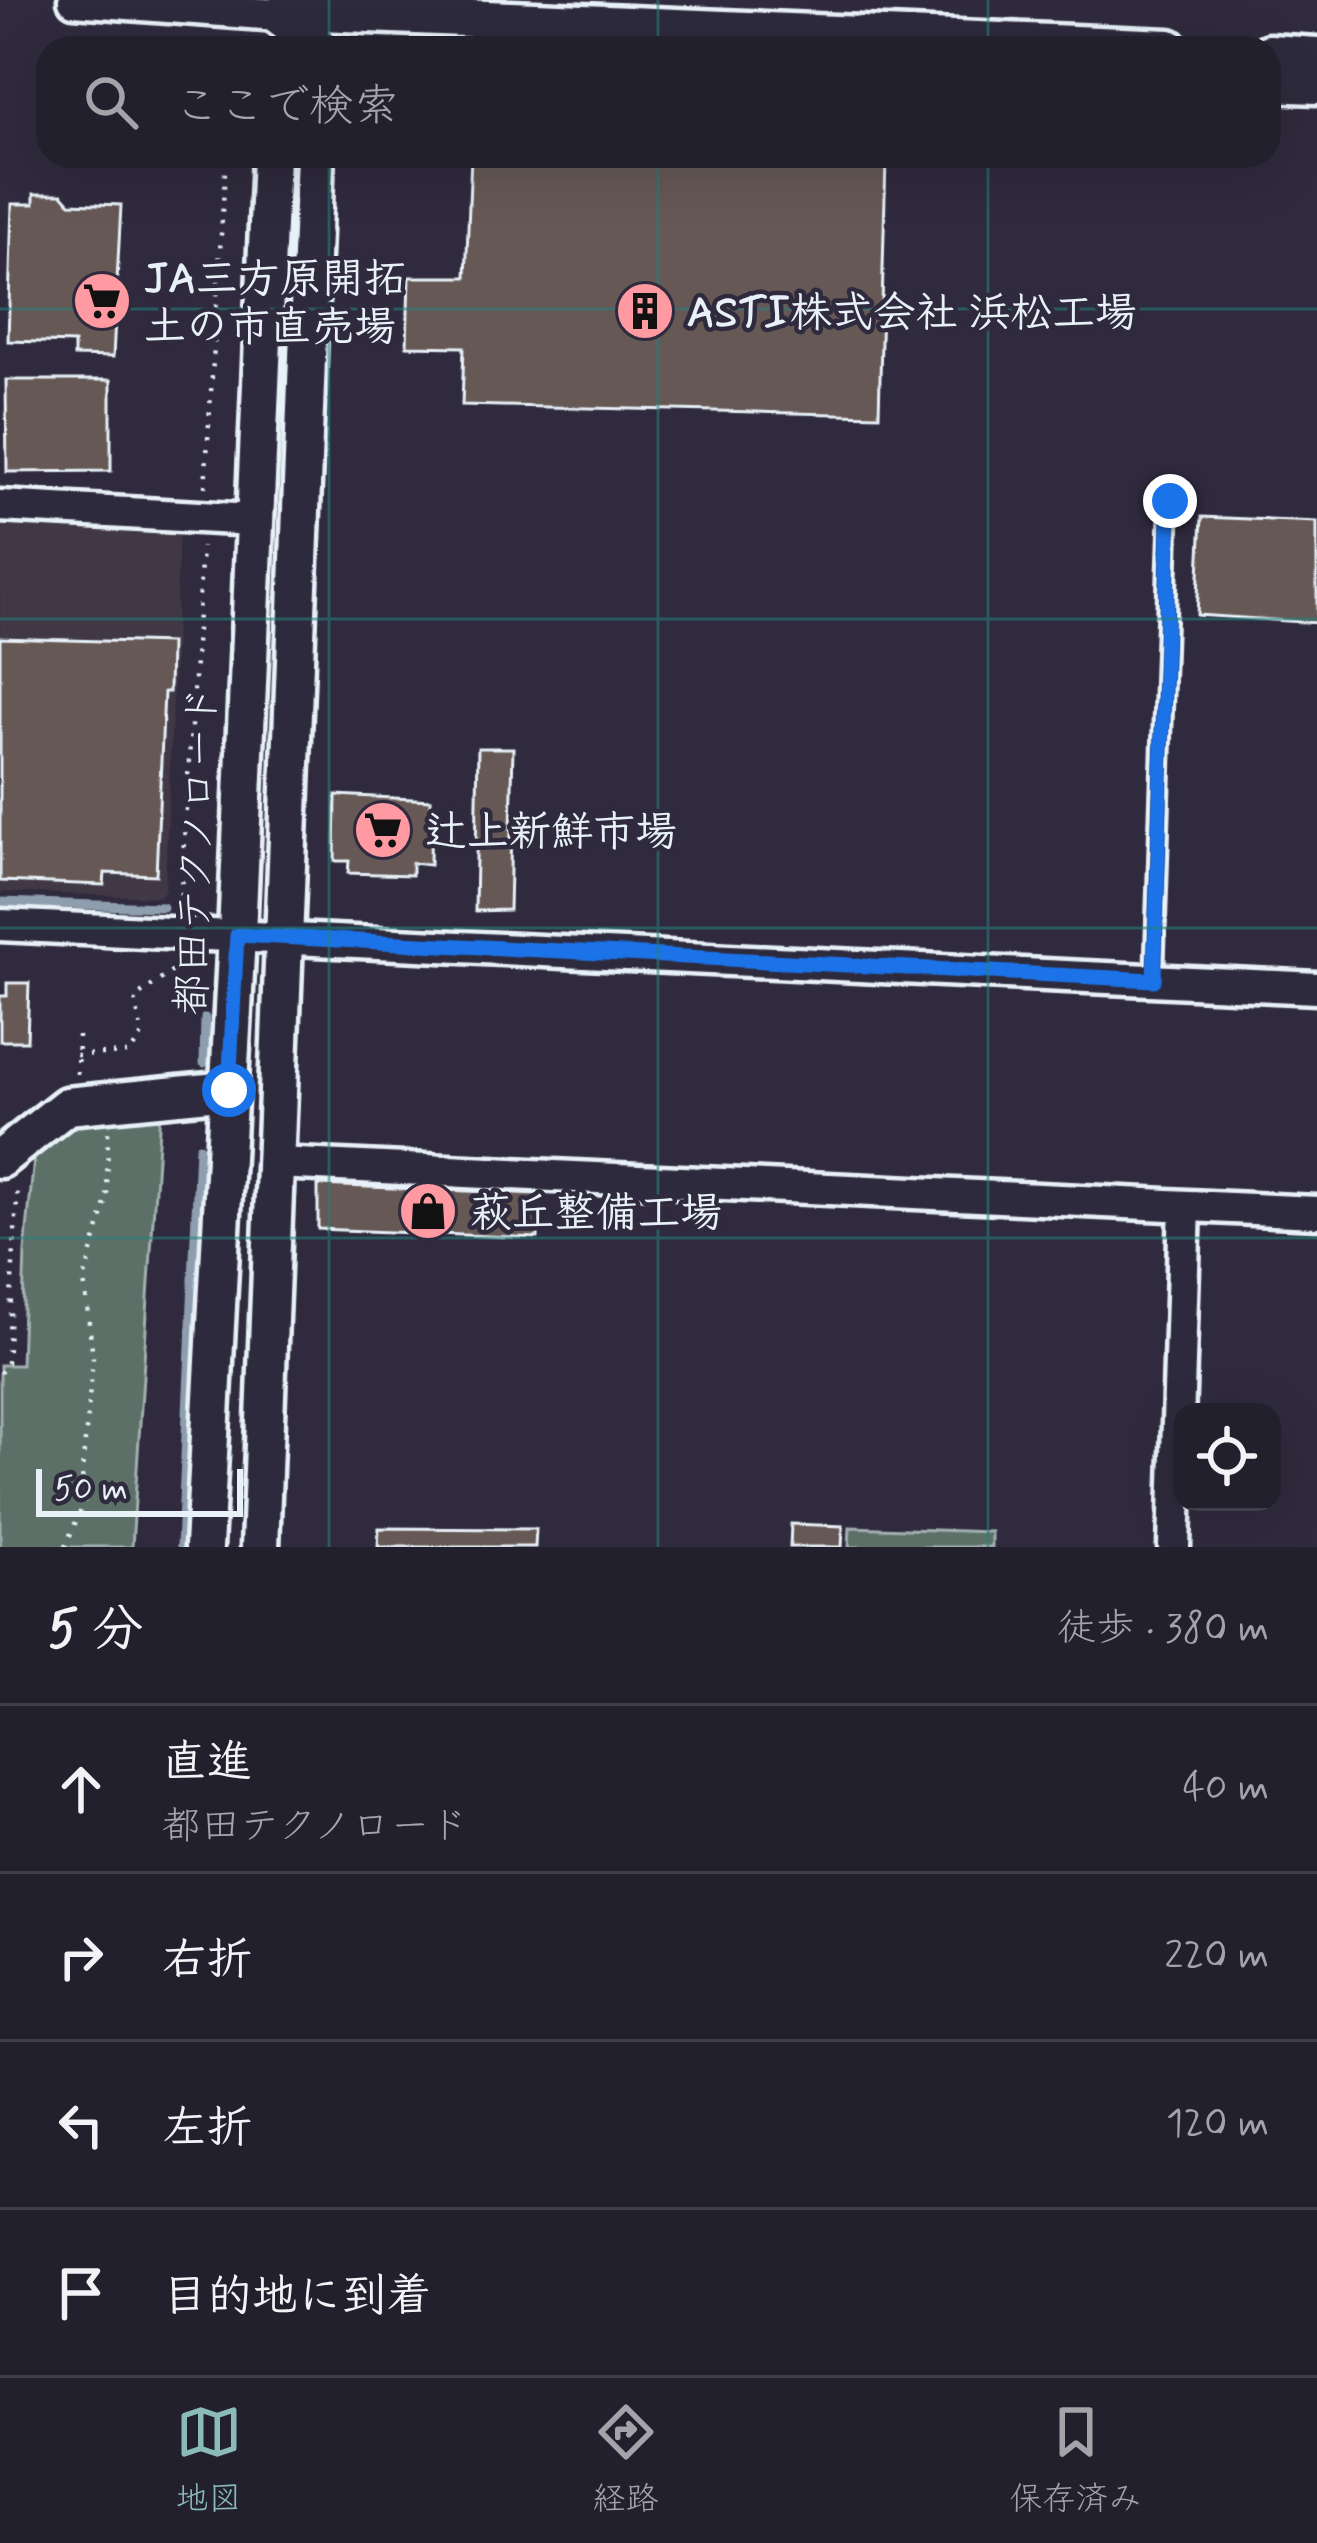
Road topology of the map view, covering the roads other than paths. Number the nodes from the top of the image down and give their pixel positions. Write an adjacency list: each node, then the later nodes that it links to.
1 (74, 0): 2 (street)
2 (278, 21): 3 (street)
3 (321, 27): 4 (street)
4 (684, 36)
5 (1281, 54): 6 (street)
6 (1317, 56)
7 (1281, 84): 8 (street)
8 (1317, 86)
9 (270, 168): 13 (street, 都田テクノロード)
10 (315, 168): 16 (street)
11 (1170, 501): 17 (lane)
12 (0, 506): 13 (street)
13 (253, 520): 15 (street, 都田テクノロード)
14 (0, 925): 15 (street)
15 (237, 935): 16 (street); 19 (street, 都田テクノロード)
16 (283, 937): 17 (street); 21 (street)
17 (1154, 980): 18 (street)
18 (1317, 988)
19 (229, 1090): 20 (street); 24 (street, 都田テクノロード)
20 (10, 1162)
21 (277, 1163): 22 (street); 25 (street)
22 (1185, 1206): 23 (street); 26 (street)
23 (1317, 1212)
24 (204, 1547)
25 (260, 1547)
26 (1174, 1547)

